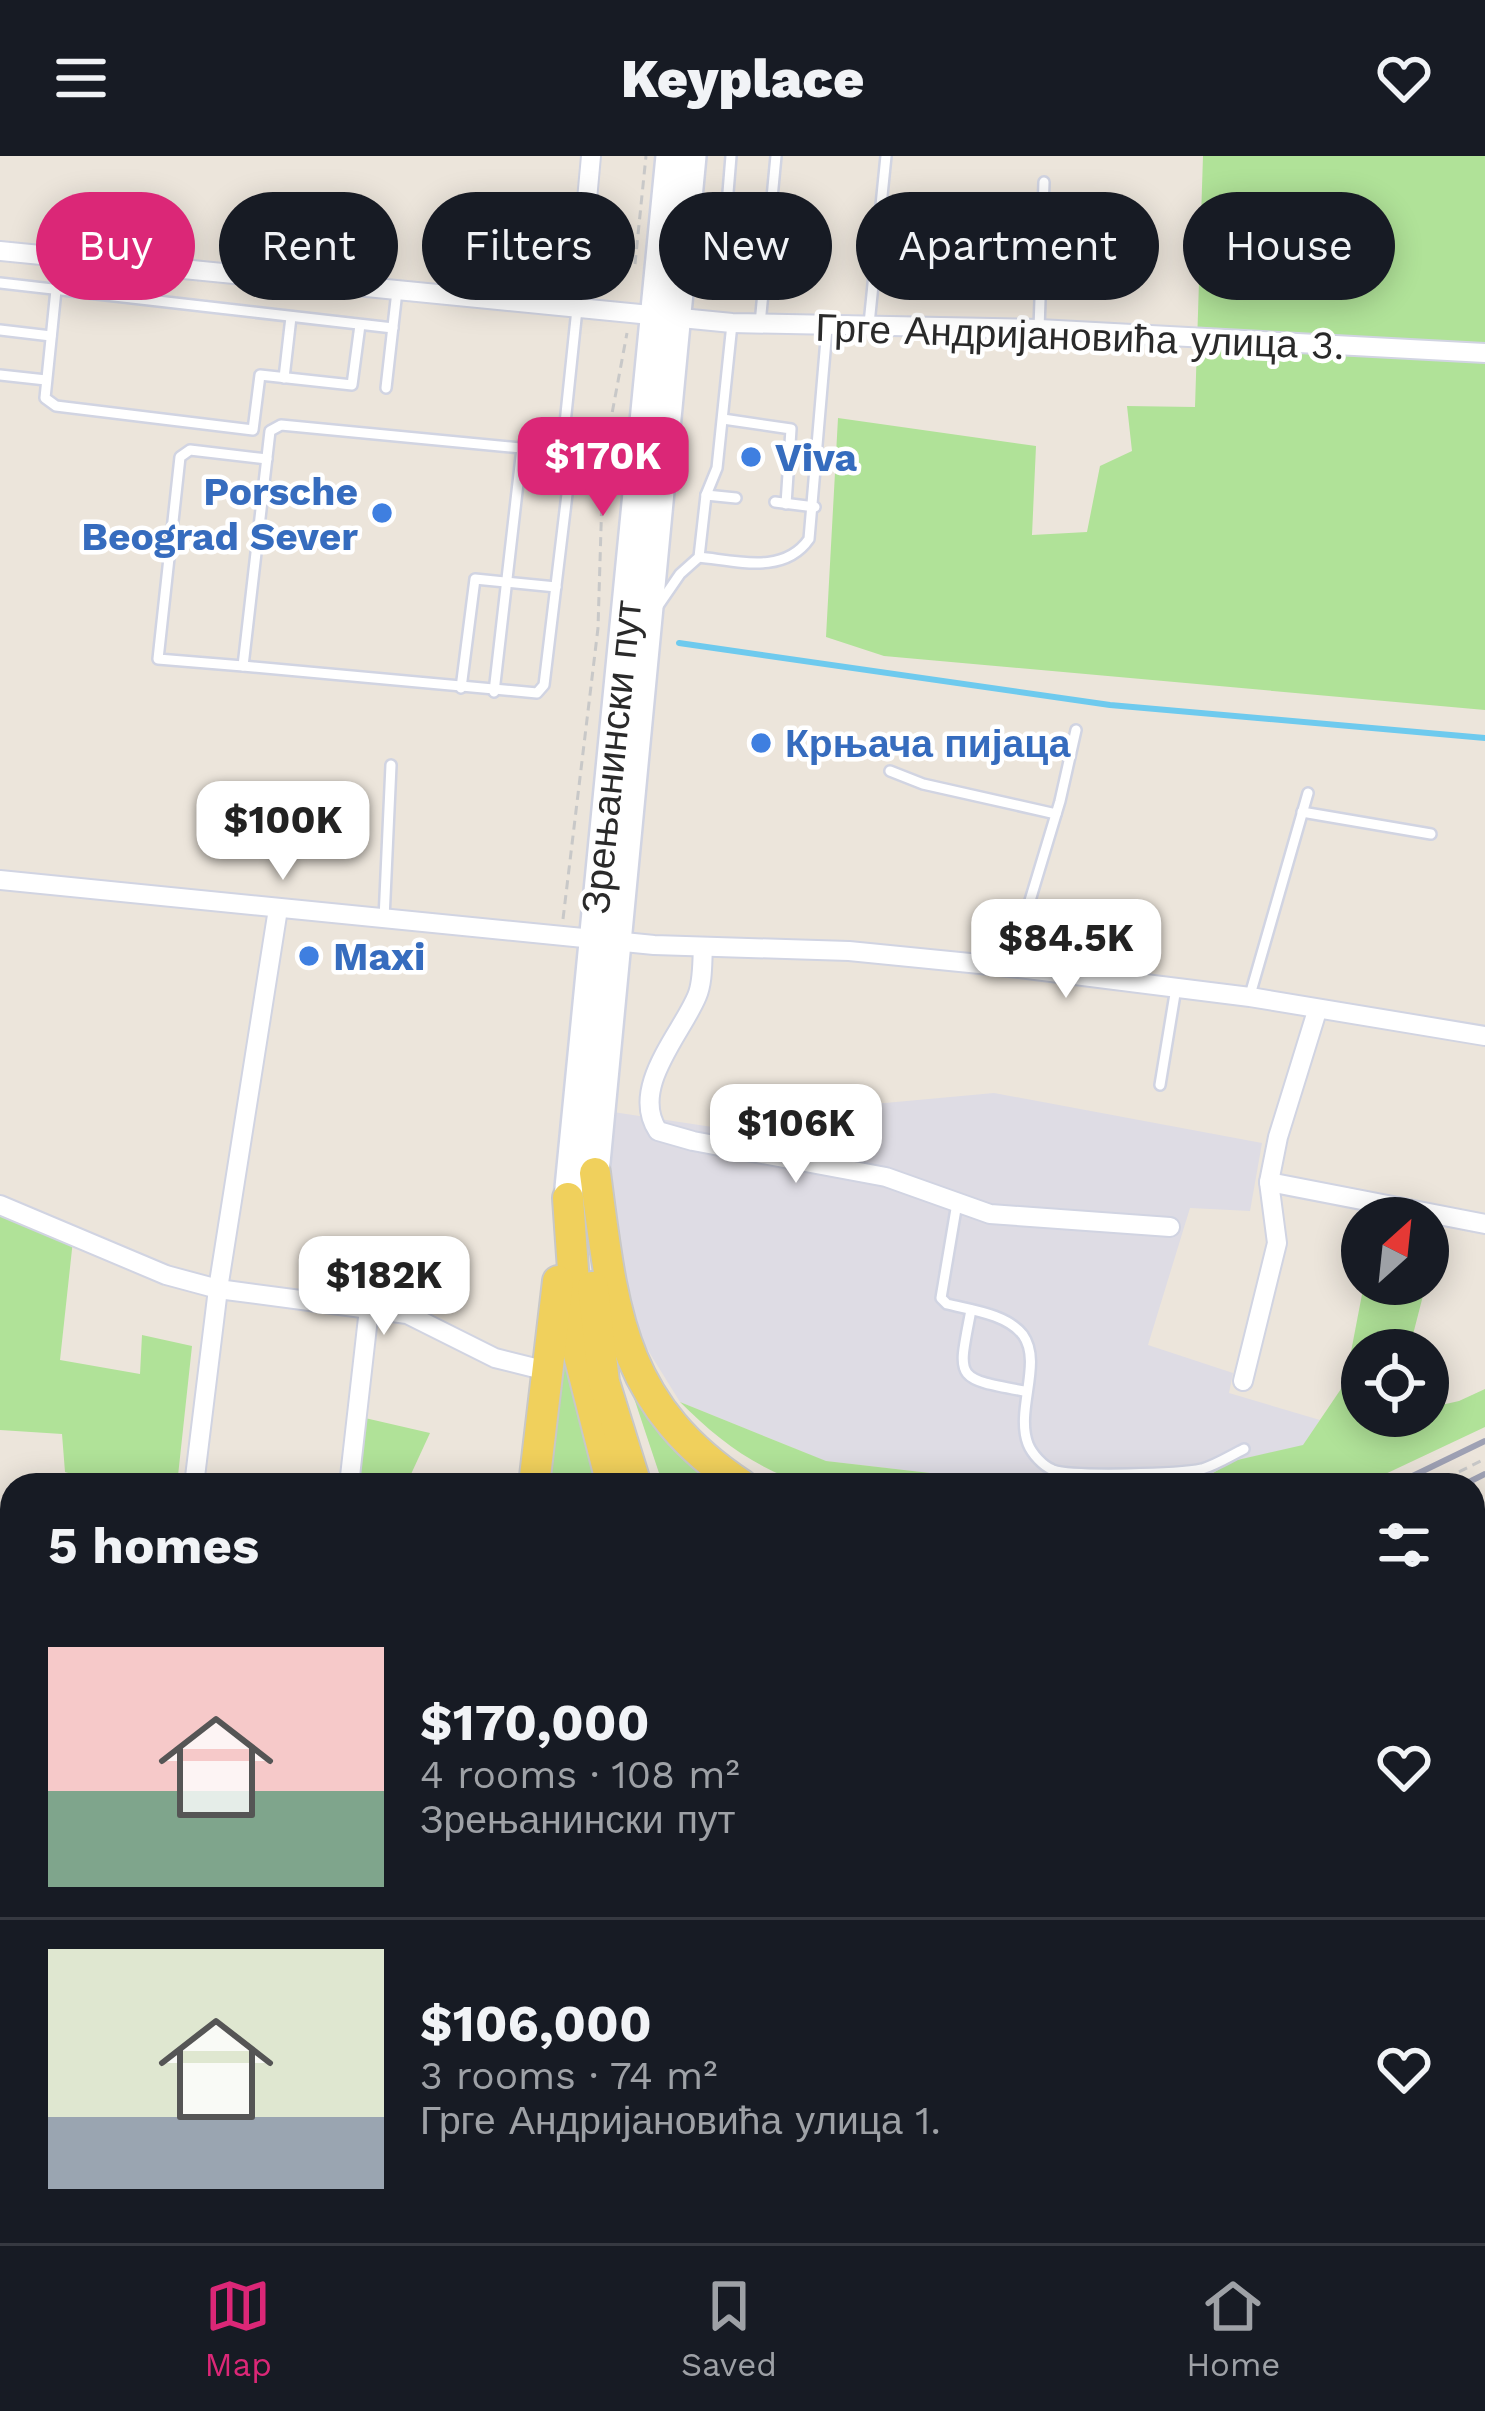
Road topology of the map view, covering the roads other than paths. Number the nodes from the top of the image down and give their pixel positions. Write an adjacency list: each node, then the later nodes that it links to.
1 (591, 156): 17 (street)
2 (670, 156): 18 (main road, Зрењанински пут)
3 (692, 156): 18 (main road, Зрењанински пут)
4 (731, 156): 8 (lane)
5 (776, 156): 21 (lane)
6 (886, 156): 25 (lane)
7 (1044, 182): 26 (lane)
8 (728, 192)
9 (0, 250): 10 (street)
10 (219, 273)
11 (0, 283): 12 (lane)
12 (36, 288)
13 (398, 292): 17 (street)
14 (55, 300): 28 (lane)
15 (143, 300): 19 (lane)
16 (396, 300): 23 (lane)
17 (577, 309): 18 (street); 36 (lane)
18 (654, 316): 20 (street, Грге Андријановића улица 3.); 44 (main road, Зрењанински пут); 58 (main road, Зрењанински пут)
19 (291, 317): 22 (lane); 31 (lane)
20 (732, 323): 21 (street, Грге Андријановића улица 3.); 34 (lane)
21 (760, 324): 24 (street, Грге Андријановића улица 3.)
22 (360, 325): 23 (lane); 31 (lane)
23 (393, 328): 33 (lane)
24 (827, 328): 25 (street, Грге Андријановића улица 3.); 40 (lane)
25 (869, 328): 26 (street, Грге Андријановића улица 3.)
26 (1039, 329): 29 (street, Грге Андријановића улица 3.)
27 (0, 330): 28 (lane)
28 (51, 336): 32 (lane)
29 (1485, 353)
30 (0, 375): 32 (lane)
31 (284, 378): 32 (lane)
32 (46, 380)
33 (386, 388)
34 (723, 418): 38 (lane); 40 (lane)
35 (522, 448): 36 (lane); 37 (lane); 42 (lane)
36 (562, 452): 43 (lane)
37 (267, 459): 45 (lane); 45 (lane)
38 (706, 495): 39 (lane); 41 (lane)
39 (736, 498)
40 (815, 507): 41 (lane)
41 (699, 557): 44 (lane)
42 (507, 581): 43 (lane); 46 (lane); 47 (lane)
43 (556, 587): 47 (lane)
44 (646, 626): 58 (main road, Зрењанински пут)
45 (243, 666): 46 (lane)
46 (461, 688): 47 (lane)
47 (494, 692)
48 (1076, 730): 53 (lane)
49 (391, 765): 57 (lane)
50 (890, 771): 53 (lane)
51 (1308, 793): 52 (lane)
52 (1302, 812): 54 (lane); 62 (lane)
53 (1056, 814): 60 (lane)
54 (1431, 834)
55 (0, 880): 56 (street)
56 (278, 909): 57 (street); 73 (street)
57 (384, 919): 58 (street)
58 (604, 940): 59 (street); 66 (main road, Зрењанински пут); 68 (main road, Зрењанински пут)
59 (703, 947): 60 (street); 69 (street)
60 (1010, 967): 61 (street)
61 (1176, 988): 62 (street); 65 (lane)
62 (1250, 997): 63 (street)
63 (1318, 1011): 64 (street); 67 (street)
64 (1485, 1036)
65 (1160, 1085)
66 (595, 1173): 84 (main road); 85 (main road)
67 (1270, 1182): 71 (street); 77 (street)
68 (568, 1198): 76 (main road); 83 (main road)
69 (957, 1203): 72 (street); 75 (lane)
70 (0, 1205): 73 (street)
71 (1485, 1223)
72 (1170, 1227)
73 (218, 1288): 74 (street); 80 (street)
74 (369, 1310): 76 (street); 81 (street)
75 (971, 1310): 78 (lane); 78 (lane)
76 (547, 1371): 82 (main road)
77 (1243, 1381)
78 (1024, 1391): 79 (lane)
79 (1244, 1449)
80 (195, 1473)
81 (350, 1473)
82 (534, 1473)
83 (609, 1473)
84 (632, 1473)
85 (727, 1473)

